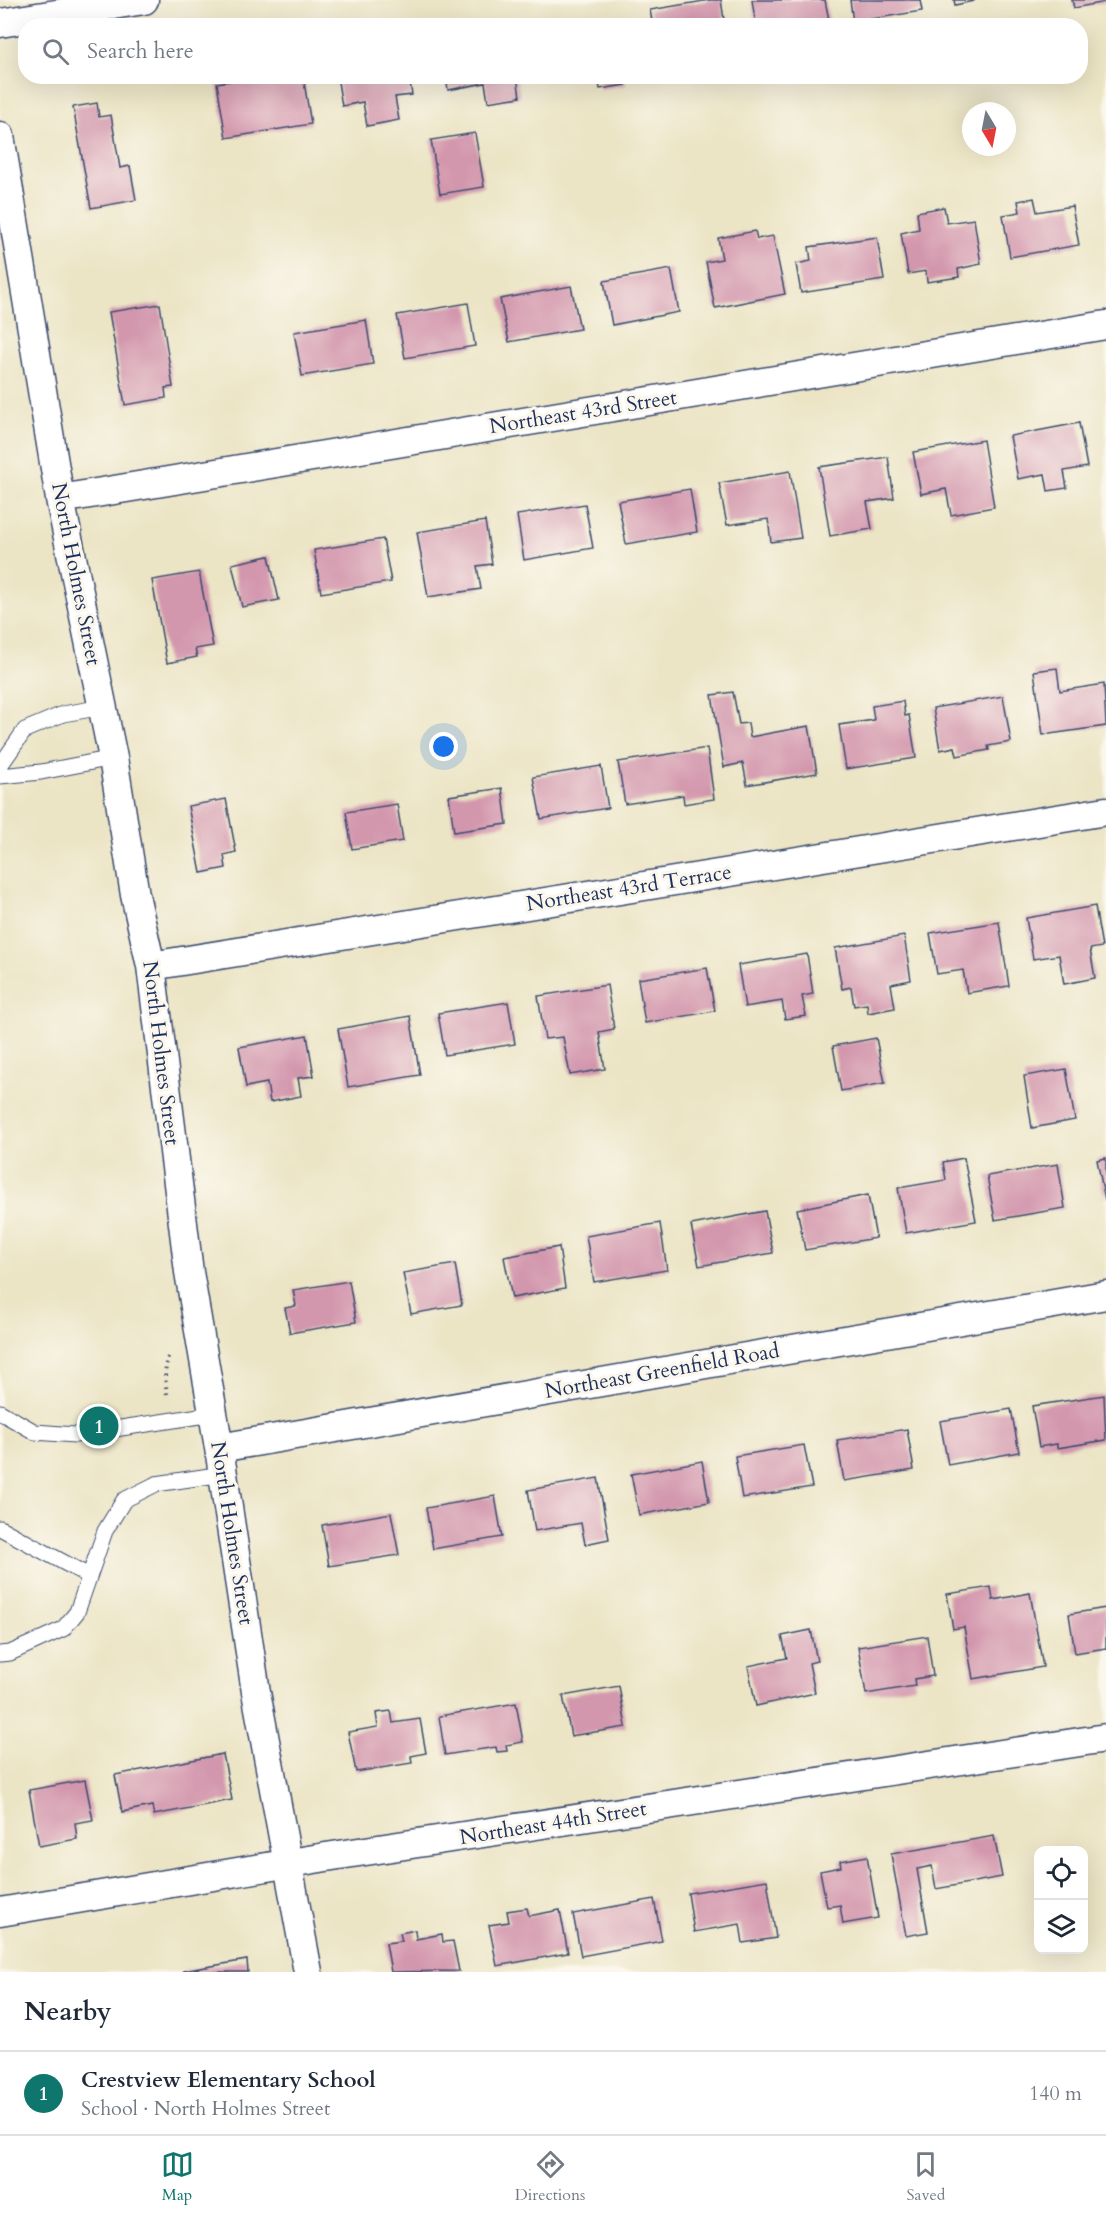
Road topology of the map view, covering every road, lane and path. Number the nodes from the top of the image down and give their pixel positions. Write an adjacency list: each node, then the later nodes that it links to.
1 (144, 0): 2 (street)
2 (31, 18)
3 (18, 20): 4 (street)
4 (0, 23)
5 (0, 136): 7 (street, North Holmes Street)
6 (1106, 325): 7 (street, Northeast 43rd Street)
7 (60, 499): 8 (street, North Holmes Street)
8 (103, 707): 9 (street, North Holmes Street); 10 (lane)
9 (113, 758): 11 (lane); 13 (street, North Holmes Street)
10 (0, 766)
11 (0, 776)
12 (1106, 811): 13 (street, Northeast 43rd Terrace)
13 (151, 966): 16 (street, North Holmes Street)
14 (1106, 1295): 17 (street, Northeast Greenfield Road)
15 (0, 1412): 16 (lane)
16 (213, 1414): 17 (street, North Holmes Street)
17 (221, 1461): 19 (lane); 22 (street, North Holmes Street)
18 (0, 1528): 19 (lane)
19 (89, 1576): 20 (lane)
20 (3, 1651)
21 (1106, 1738): 22 (street, Northeast 44th Street)
22 (288, 1864): 23 (street, Northeast 44th Street); 24 (street, North Holmes Street)
23 (0, 1912)
24 (308, 1972)

